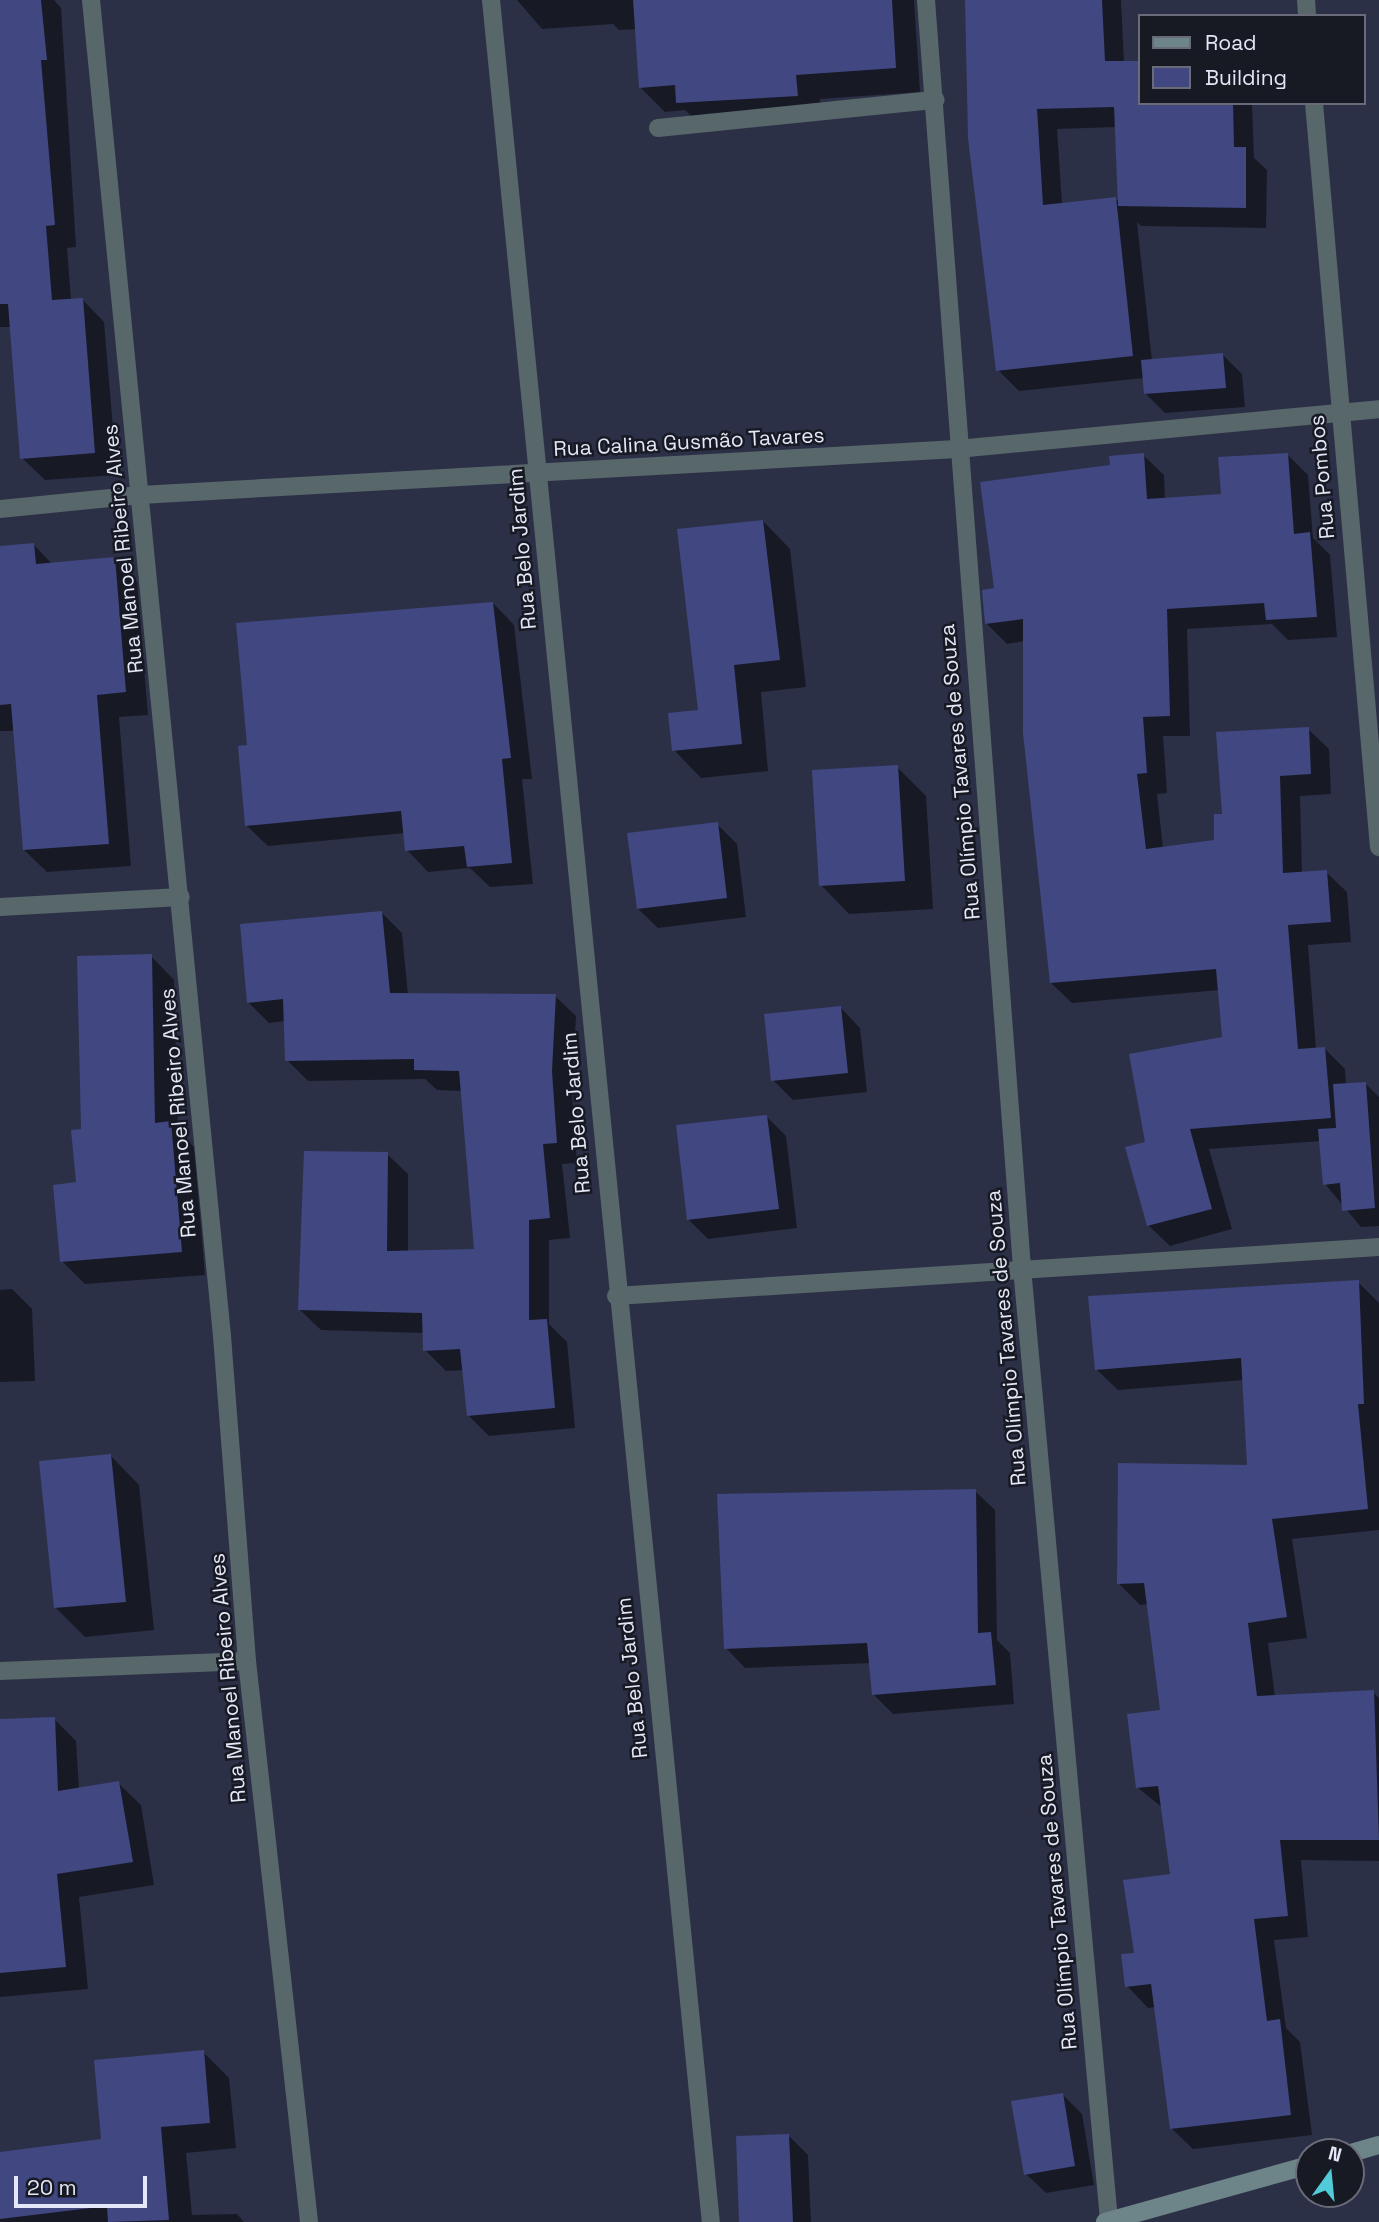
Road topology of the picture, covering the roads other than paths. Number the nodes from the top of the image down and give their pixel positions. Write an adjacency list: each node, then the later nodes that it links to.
1 (91, 0): 11 (street, Rua Manoel Ribeiro Alves)
2 (491, 0): 10 (street, Rua Belo Jardim)
3 (926, 0): 4 (street, Rua Olímpio Tavares de Souza)
4 (936, 100): 6 (street); 9 (street, Rua Olímpio Tavares de Souza)
5 (1314, 105): 8 (street, Rua Pombos)
6 (658, 128)
7 (1379, 409): 8 (street, Rua Calina Gusmão Tavares)
8 (1339, 412): 9 (street, Rua Calina Gusmão Tavares); 13 (street, Rua Pombos)
9 (957, 449): 10 (street, Rua Calina Gusmão Tavares); 17 (street, Rua Olímpio Tavares de Souza)
10 (537, 474): 11 (street, Rua Calina Gusmão Tavares); 18 (street, Rua Belo Jardim)
11 (140, 495): 12 (street, Rua Calina Gusmão Tavares); 14 (street, Rua Manoel Ribeiro Alves)
12 (0, 509)
13 (1379, 847)
14 (181, 897): 15 (street); 19 (street, Rua Manoel Ribeiro Alves)
15 (0, 908)
16 (1379, 1247): 17 (street)
17 (1021, 1268): 18 (street); 22 (street, Rua Olímpio Tavares de Souza)
18 (616, 1296): 24 (street, Rua Belo Jardim)
19 (247, 1661): 20 (street); 23 (street, Rua Manoel Ribeiro Alves)
20 (0, 1671)
21 (1295, 2169): 22 (main road)
22 (1107, 2221)
23 (309, 2222)
24 (711, 2222)

